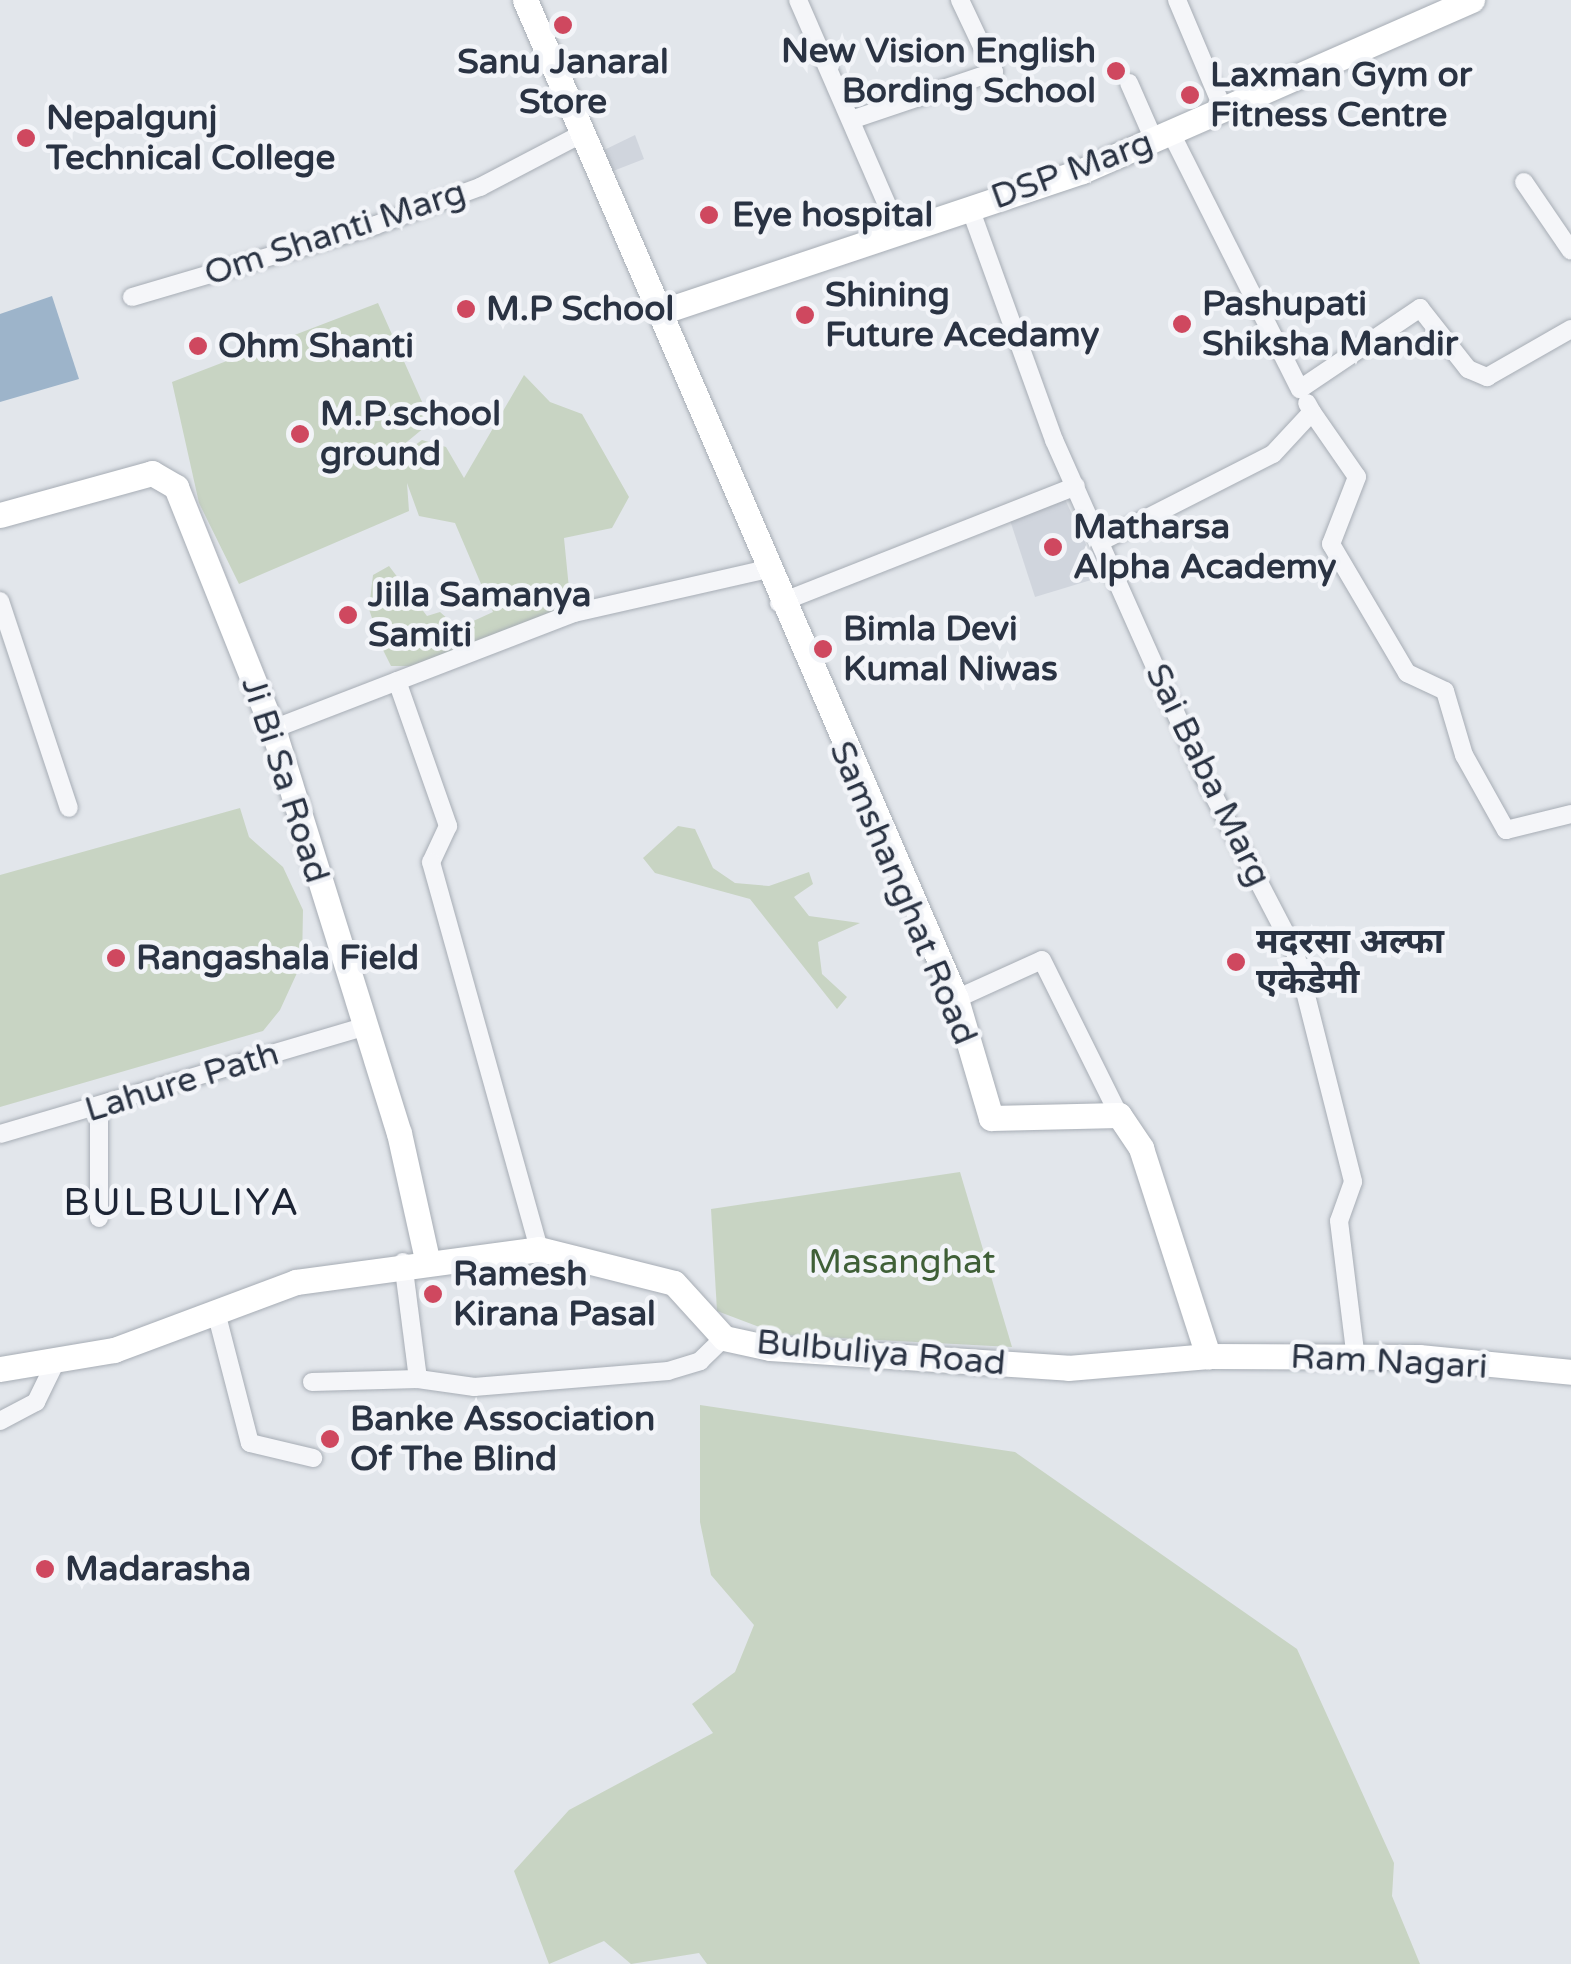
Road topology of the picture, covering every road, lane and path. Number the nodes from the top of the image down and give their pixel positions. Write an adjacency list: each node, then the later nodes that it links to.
1 (525, 0): 9 (main road, Samshanghat Road)
2 (798, 0): 8 (street)
3 (960, 0): 8 (street)
4 (1176, 0): 7 (street)
5 (1472, 0): 7 (main road, DSP Marg)
6 (1130, 83): 10 (street)
7 (1224, 111): 10 (main road, DSP Marg)
8 (852, 120): 13 (street)
9 (586, 132): 15 (street, Om Shanti Marg); 16 (main road, Samshanghat Road)
10 (1163, 136): 12 (main road, DSP Marg); 18 (street)
11 (1524, 182): 14 (street)
12 (970, 208): 13 (main road, DSP Marg); 20 (street, Sai Baba Marg)
13 (898, 230): 16 (main road, DSP Marg)
14 (1571, 251)
15 (132, 297)
16 (662, 312): 23 (main road, Samshanghat Road)
17 (1571, 329): 18 (street)
18 (1300, 390): 19 (street)
19 (1312, 412): 22 (street); 29 (street)
20 (1076, 486): 22 (street, Sai Baba Marg); 25 (street)
21 (0, 515): 27 (main road, Ji Bi Sa Road)
22 (1100, 542): 41 (street, Sai Baba Marg)
23 (767, 569): 25 (main road, Samshanghat Road); 26 (street)
24 (0, 601): 28 (street)
25 (779, 602): 30 (main road, Samshanghat Road)
26 (398, 681): 27 (street); 36 (street)
27 (273, 729): 31 (main road, Ji Bi Sa Road)
28 (68, 808)
29 (1571, 814)
30 (956, 999): 33 (main road, Samshanghat Road); 33 (street)
31 (362, 1027): 32 (street, Lahure Path); 37 (main road, Ji Bi Sa Road)
32 (98, 1110): 34 (street, Lahure Path); 35 (street)
33 (1119, 1115): 40 (main road)
34 (0, 1134)
35 (99, 1218)
36 (539, 1248): 37 (main road, Bulbuliya Road); 39 (main road, Bulbuliya Road)
37 (415, 1261): 38 (main road, Bulbuliya Road); 45 (street)
38 (216, 1312): 42 (main road, Bulbuliya Road); 48 (street)
39 (724, 1338): 40 (main road, Bulbuliya Road); 45 (street)
40 (1208, 1356): 41 (main road, Ram Nagari)
41 (1356, 1359): 44 (main road, Ram Nagari)
42 (53, 1367): 43 (main road, Bulbuliya Road); 47 (street)
43 (0, 1369)
44 (1571, 1372)
45 (418, 1380): 46 (street)
46 (312, 1382)
47 (0, 1421)
48 (313, 1458)

